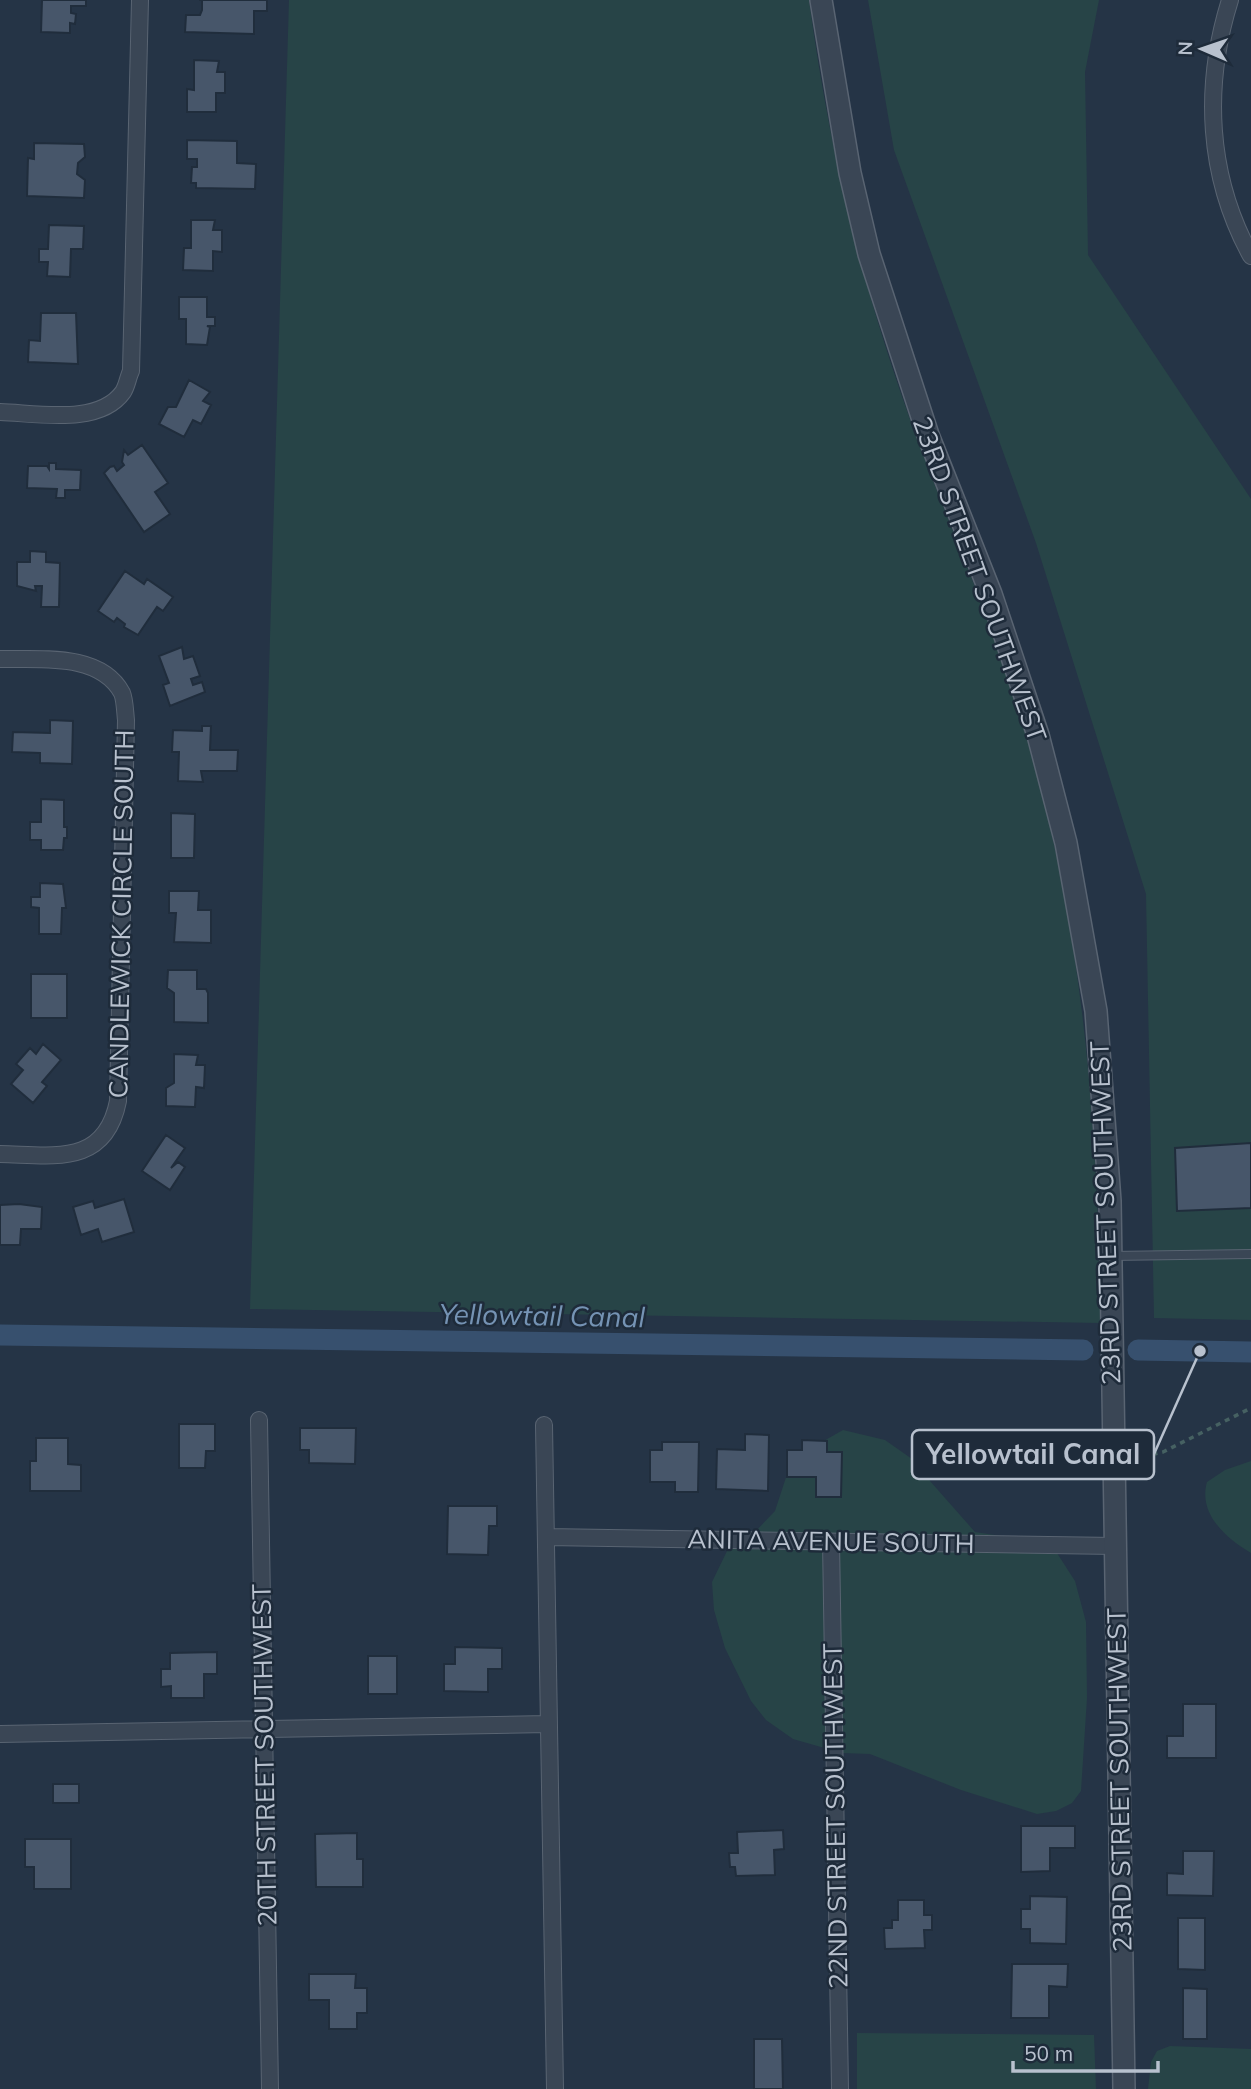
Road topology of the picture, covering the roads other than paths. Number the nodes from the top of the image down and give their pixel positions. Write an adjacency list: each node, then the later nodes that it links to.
1 (140, 0): 5 (street)
2 (821, 0): 9 (street, 23RD STREET SOUTHWEST)
3 (1230, 0): 4 (street)
4 (1251, 256)
5 (0, 412)
6 (0, 659): 7 (street, CANDLEWICK CIRCLE SOUTH)
7 (0, 1154)
8 (1251, 1254): 9 (lane)
9 (1111, 1256): 14 (street, 23RD STREET SOUTHWEST)
10 (259, 1420): 16 (street, 20TH STREET SOUTHWEST)
11 (544, 1425): 12 (street)
12 (547, 1537): 13 (street, ANITA AVENUE SOUTH); 15 (street)
13 (831, 1542): 14 (street, ANITA AVENUE SOUTH); 20 (street, 22ND STREET SOUTHWEST)
14 (1115, 1546): 21 (street, 23RD STREET SOUTHWEST)
15 (547, 1724): 16 (street); 19 (street)
16 (263, 1731): 17 (street); 18 (street, 20TH STREET SOUTHWEST)
17 (0, 1734)
18 (270, 2089)
19 (555, 2089)
20 (840, 2089)
21 (1124, 2089)

